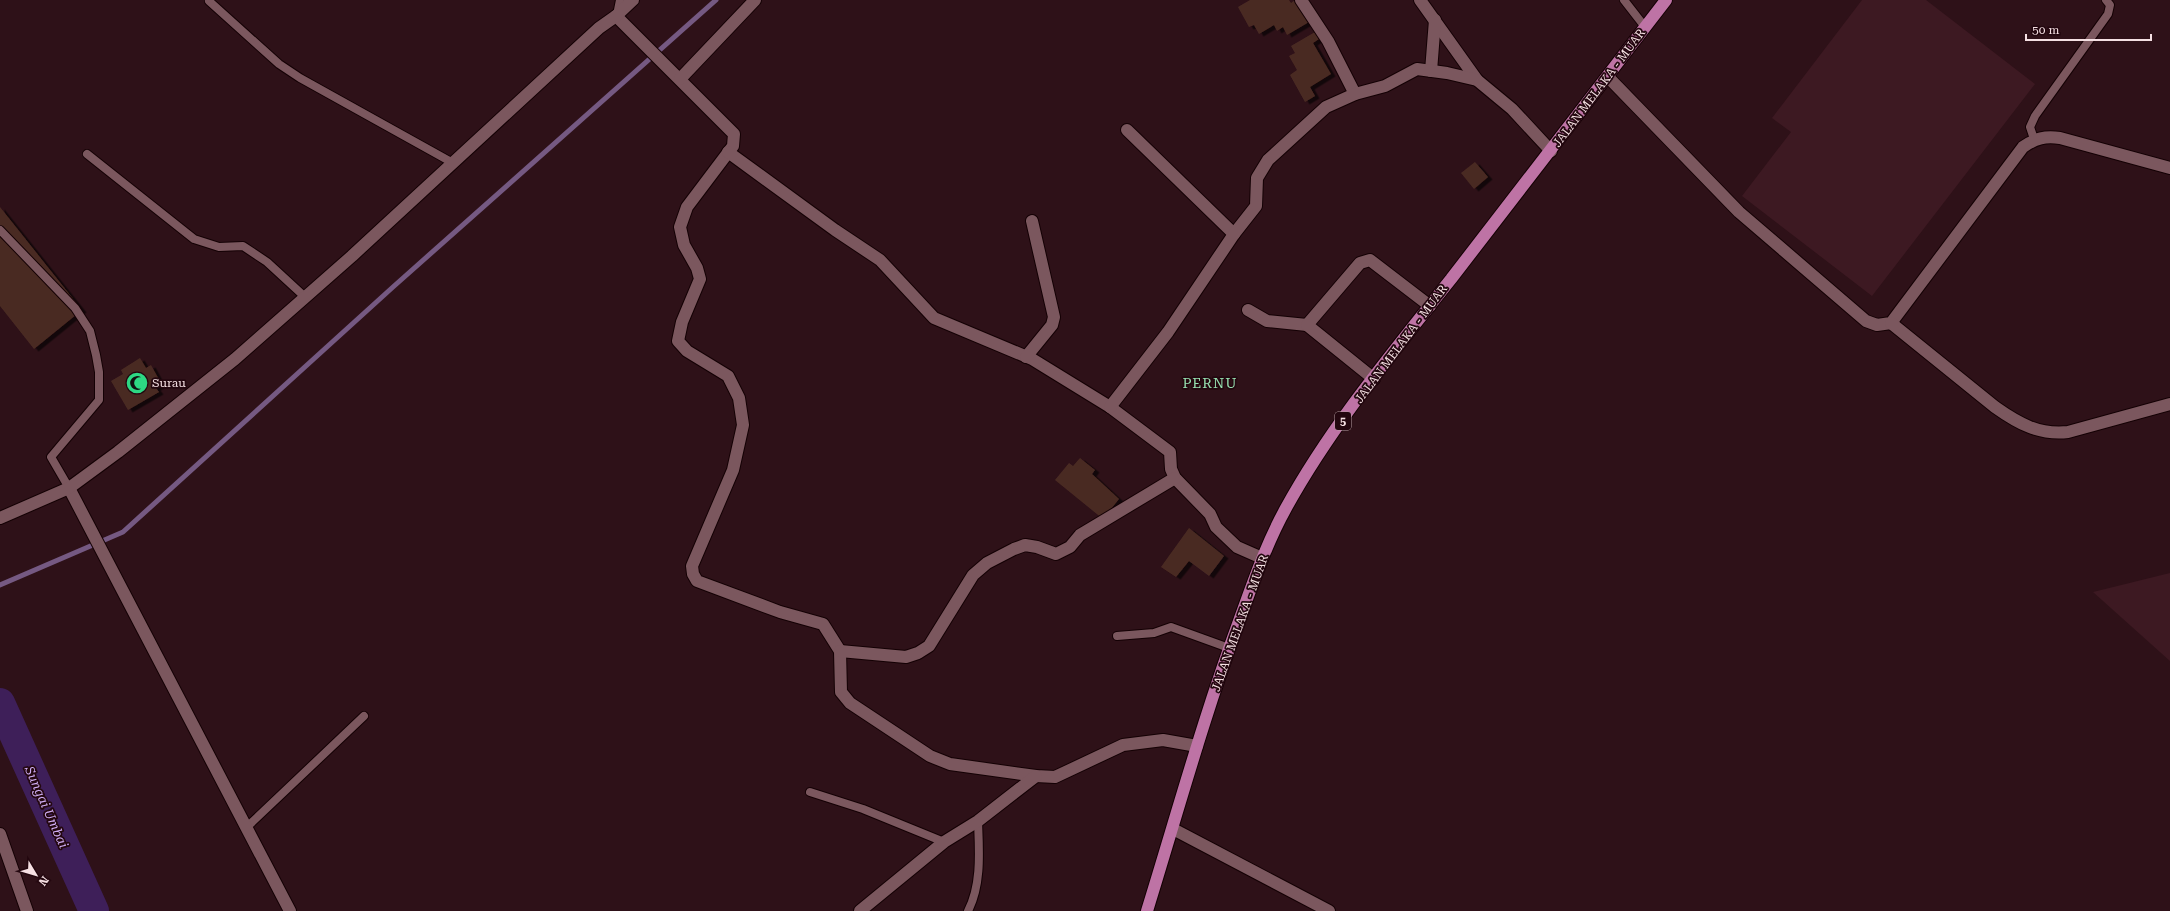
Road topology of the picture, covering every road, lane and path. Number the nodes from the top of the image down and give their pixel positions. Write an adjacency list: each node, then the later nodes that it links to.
1 (620, 0): 10 (lane)
2 (633, 0): 10 (street)
3 (755, 0): 15 (street)
4 (1301, 0): 17 (street)
5 (1420, 0): 11 (street)
6 (1624, 0): 12 (lane)
7 (1666, 0): 12 (main road, JALAN MELAKA - MUAR / 5)
8 (2106, 0): 19 (lane)
9 (209, 2): 23 (lane)
10 (616, 16): 15 (street); 23 (street)
11 (1435, 20): 13 (street); 16 (street)
12 (1645, 27): 14 (main road, JALAN MELAKA - MUAR / 5)
13 (1431, 71): 16 (street); 17 (street)
14 (1608, 77): 20 (main road, JALAN MELAKA - MUAR / 5); 31 (street)
15 (680, 79): 21 (street)
16 (1477, 80): 20 (street)
17 (1355, 94): 27 (street)
18 (1127, 130): 27 (street)
19 (2034, 140): 24 (street); 31 (street)
20 (1551, 151): 29 (main road, JALAN MELAKA - MUAR / 5)
21 (728, 152): 33 (street); 43 (street)
22 (87, 154): 28 (lane)
23 (453, 163): 28 (street)
24 (2170, 168)
25 (1032, 221): 33 (street)
26 (0, 230): 38 (lane)
27 (1234, 234): 36 (street)
28 (306, 297): 38 (street)
29 (1430, 306): 32 (street); 34 (main road, JALAN MELAKA - MUAR / 5)
30 (1248, 310): 32 (street)
31 (1891, 323): 35 (street)
32 (1307, 325): 34 (street)
33 (1026, 357): 36 (street)
34 (1374, 378): 40 (main road, JALAN MELAKA - MUAR / 5)
35 (2170, 404)
36 (1110, 407): 37 (street)
37 (1175, 478): 40 (street); 43 (street)
38 (69, 488): 39 (street); 49 (street)
39 (0, 518)
40 (1256, 556): 42 (main road, JALAN MELAKA - MUAR / 5)
41 (1117, 636): 42 (lane)
42 (1229, 648): 45 (main road, JALAN MELAKA - MUAR / 5)
43 (840, 651): 46 (street)
44 (364, 716): 49 (lane)
45 (1197, 746): 46 (street); 50 (main road, JALAN MELAKA - MUAR / 5)
46 (1036, 776): 48 (street)
47 (810, 792): 52 (lane)
48 (978, 821): 52 (street); 56 (lane)
49 (247, 827): 54 (street)
50 (1173, 829): 57 (main road, JALAN MELAKA - MUAR / 5); 58 (street)
51 (0, 834): 53 (street)
52 (944, 842): 55 (street)
53 (27, 911)
54 (290, 911)
55 (860, 911)
56 (968, 911)
57 (1147, 911)
58 (1329, 911)

